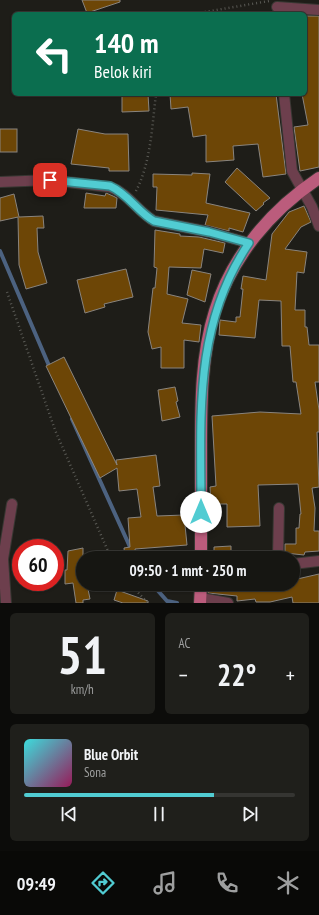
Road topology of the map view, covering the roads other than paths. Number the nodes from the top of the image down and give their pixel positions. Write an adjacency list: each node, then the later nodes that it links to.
1 (276, 5): 2 (street)
2 (319, 10)
3 (284, 96): 6 (street)
4 (319, 178): 6 (main road)
5 (0, 182): 8 (street)
6 (302, 190): 7 (street); 8 (main road)
7 (319, 226)
8 (249, 243): 11 (main road)
9 (12, 504): 16 (street)
10 (279, 508): 12 (street)
11 (201, 551)
12 (278, 551)
13 (319, 561): 14 (street)
14 (300, 563)
15 (201, 601): 17 (street)
16 (6, 603)
17 (228, 603)

